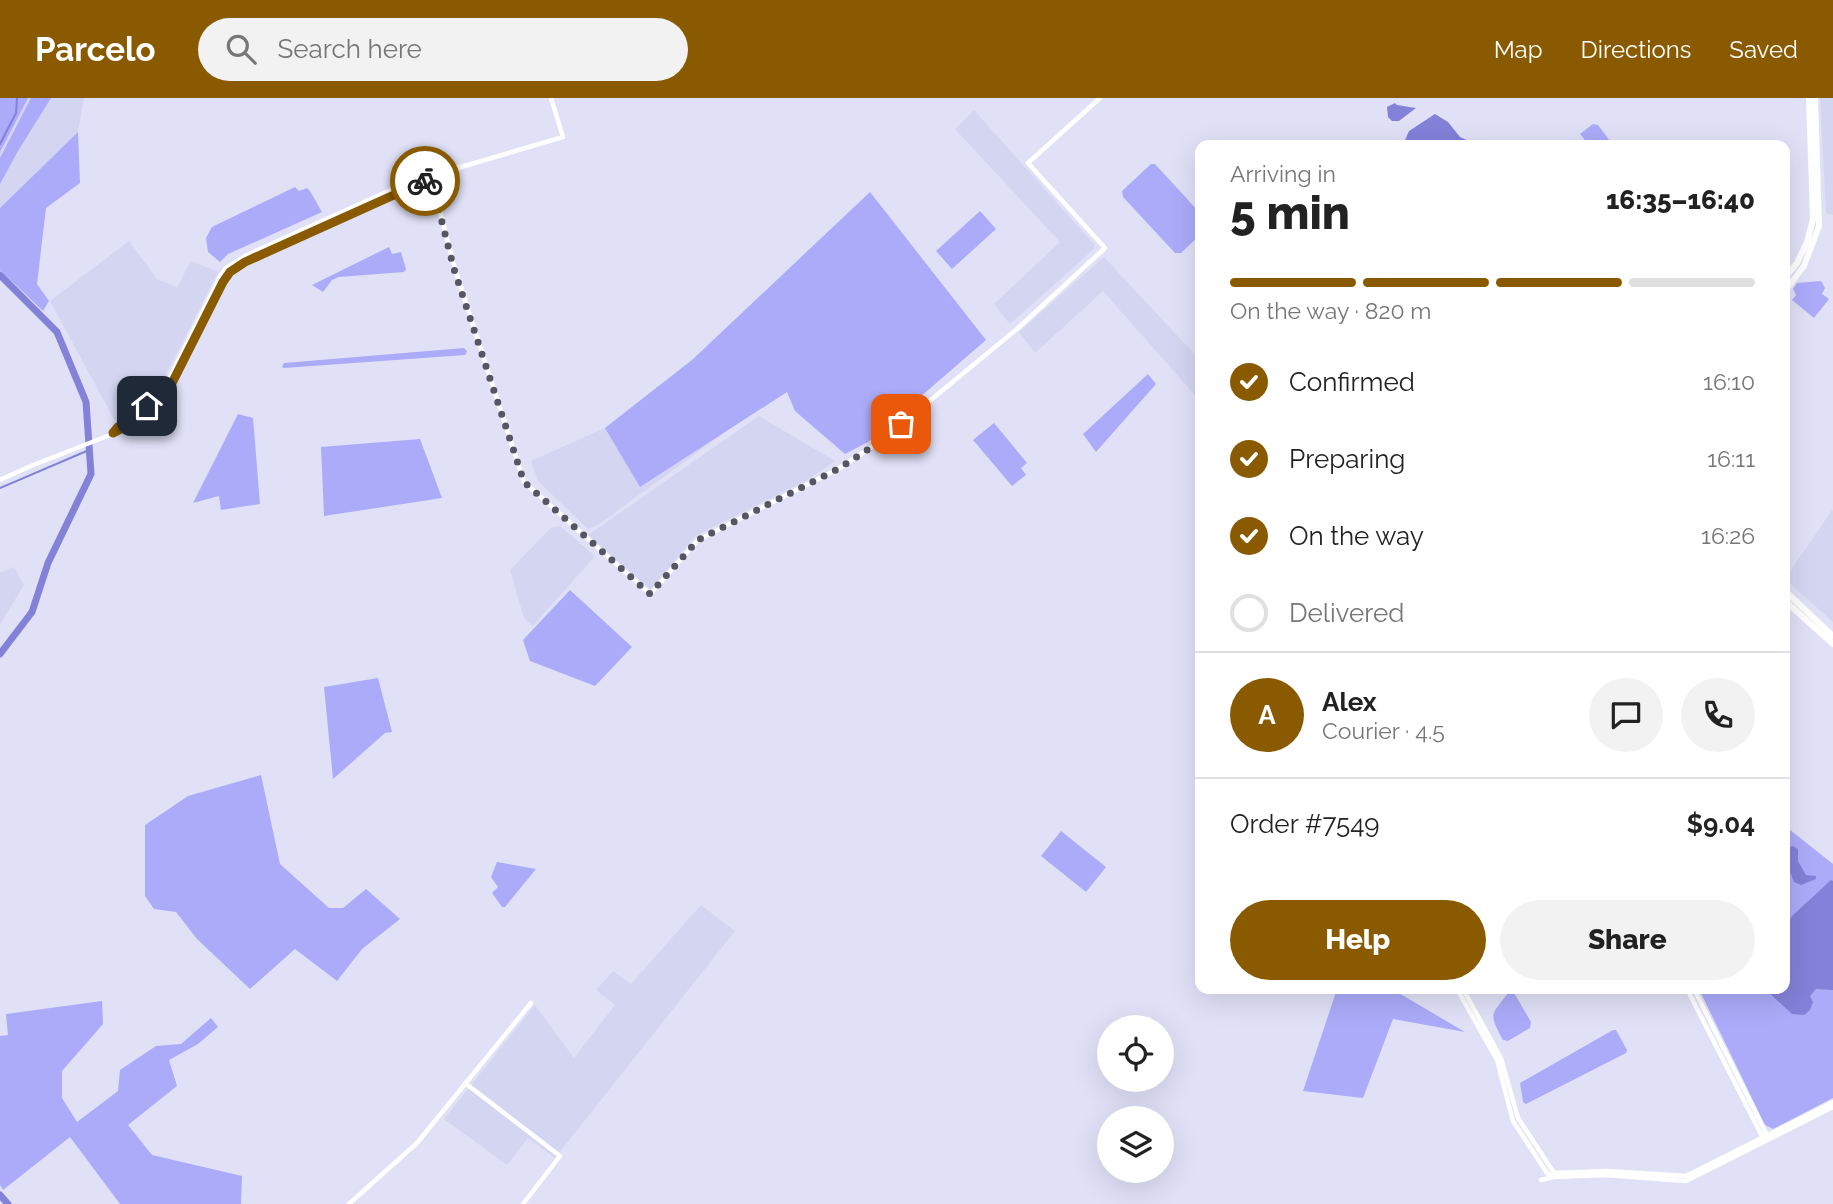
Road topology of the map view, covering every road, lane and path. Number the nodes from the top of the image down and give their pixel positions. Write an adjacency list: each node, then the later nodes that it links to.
1 (551, 98): 5 (street)
2 (1100, 98): 5 (street)
3 (1809, 98): 6 (main road)
4 (1815, 98): 7 (main road)
5 (431, 176): 8 (street); 9 (street)
6 (1790, 272)
7 (1790, 284)
8 (214, 299): 9 (street); 10 (street)
9 (206, 307): 10 (street); 11 (street)
10 (205, 316): 12 (street)
11 (186, 343): 12 (street); 13 (street)
12 (186, 354): 13 (street); 14 (street)
13 (176, 363): 14 (street)
14 (113, 433): 15 (street)
15 (0, 480)
16 (1790, 597): 19 (main road)
17 (1792, 608): 18 (main road); 18 (main road)
18 (1807, 622): 20 (main road)
19 (1833, 636)
20 (1833, 643)
21 (1460, 994): 30 (street)
22 (1466, 994): 31 (street)
23 (1690, 994): 29 (street)
24 (1696, 994): 29 (street)
25 (531, 1003): 26 (street)
26 (465, 1083): 32 (street); 33 (street)
27 (1833, 1101): 29 (street)
28 (1833, 1107): 29 (street)
29 (1766, 1139): 31 (street)
30 (1544, 1169): 31 (street); 31 (street)
31 (1552, 1175)
32 (349, 1204)
33 (523, 1204)

